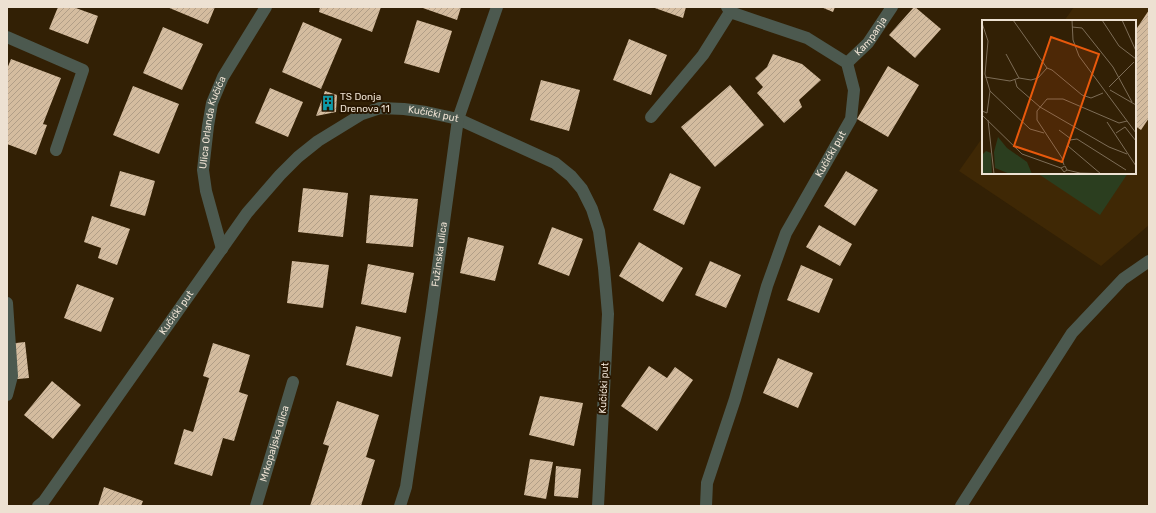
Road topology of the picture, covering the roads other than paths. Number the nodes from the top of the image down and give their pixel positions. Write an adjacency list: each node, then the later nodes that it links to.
1 (266, 7): 10 (street, Ulica Orlanda Kučića)
2 (497, 7): 8 (street, Fužinska ulica)
3 (892, 7): 6 (street, Kampanja)
4 (728, 10): 6 (street); 7 (street)
5 (7, 37): 9 (street)
6 (847, 63): 19 (street, Kučićki put)
7 (651, 117)
8 (458, 119): 10 (street, Kučićki put); 17 (street, Fužinska ulica); 18 (street, Kučićki put)
9 (56, 150)
10 (222, 249): 15 (street, Kučićki put)
11 (1149, 261): 20 (street)
12 (7, 303): 14 (street)
13 (293, 382): 16 (street, Mrkopaljska ulica)
14 (7, 395)
15 (38, 506)
16 (256, 506)
17 (400, 506)
18 (598, 506)
19 (706, 506)
20 (962, 506)

